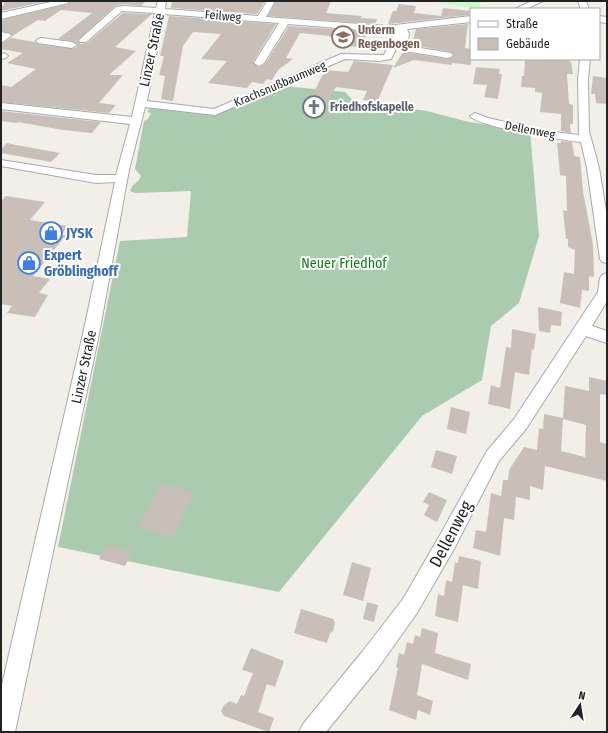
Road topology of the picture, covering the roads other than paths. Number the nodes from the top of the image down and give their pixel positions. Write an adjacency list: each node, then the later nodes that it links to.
1 (65, 1): 6 (street)
2 (271, 1): 7 (street)
3 (539, 1): 5 (street)
4 (162, 6): 7 (street, Feilweg); 13 (street, Feilweg); 17 (street, Linzer Straße)
5 (522, 8)
6 (1, 16)
7 (260, 19): 9 (street, Feilweg)
8 (470, 19): 10 (street)
9 (285, 21): 10 (street, Feilweg); 16 (street)
10 (401, 28): 14 (street); 17 (street, Krachsnußbaumweg)
11 (1, 35): 12 (street)
12 (1, 40)
13 (41, 41)
14 (448, 55)
15 (585, 60): 21 (street)
16 (259, 63)
17 (140, 103): 20 (street, Linzer Straße)
18 (1, 106): 20 (street)
19 (475, 116): 21 (street, Dellenweg)
20 (136, 121): 23 (street, Linzer Straße)
21 (586, 139): 24 (street)
22 (1, 163): 23 (street)
23 (122, 178): 28 (street, Linzer Straße)
24 (607, 259)
25 (606, 287): 26 (street, Dellenweg)
26 (582, 329): 27 (street); 29 (street, Dellenweg)
27 (607, 337)
28 (3, 732)
29 (311, 732)

